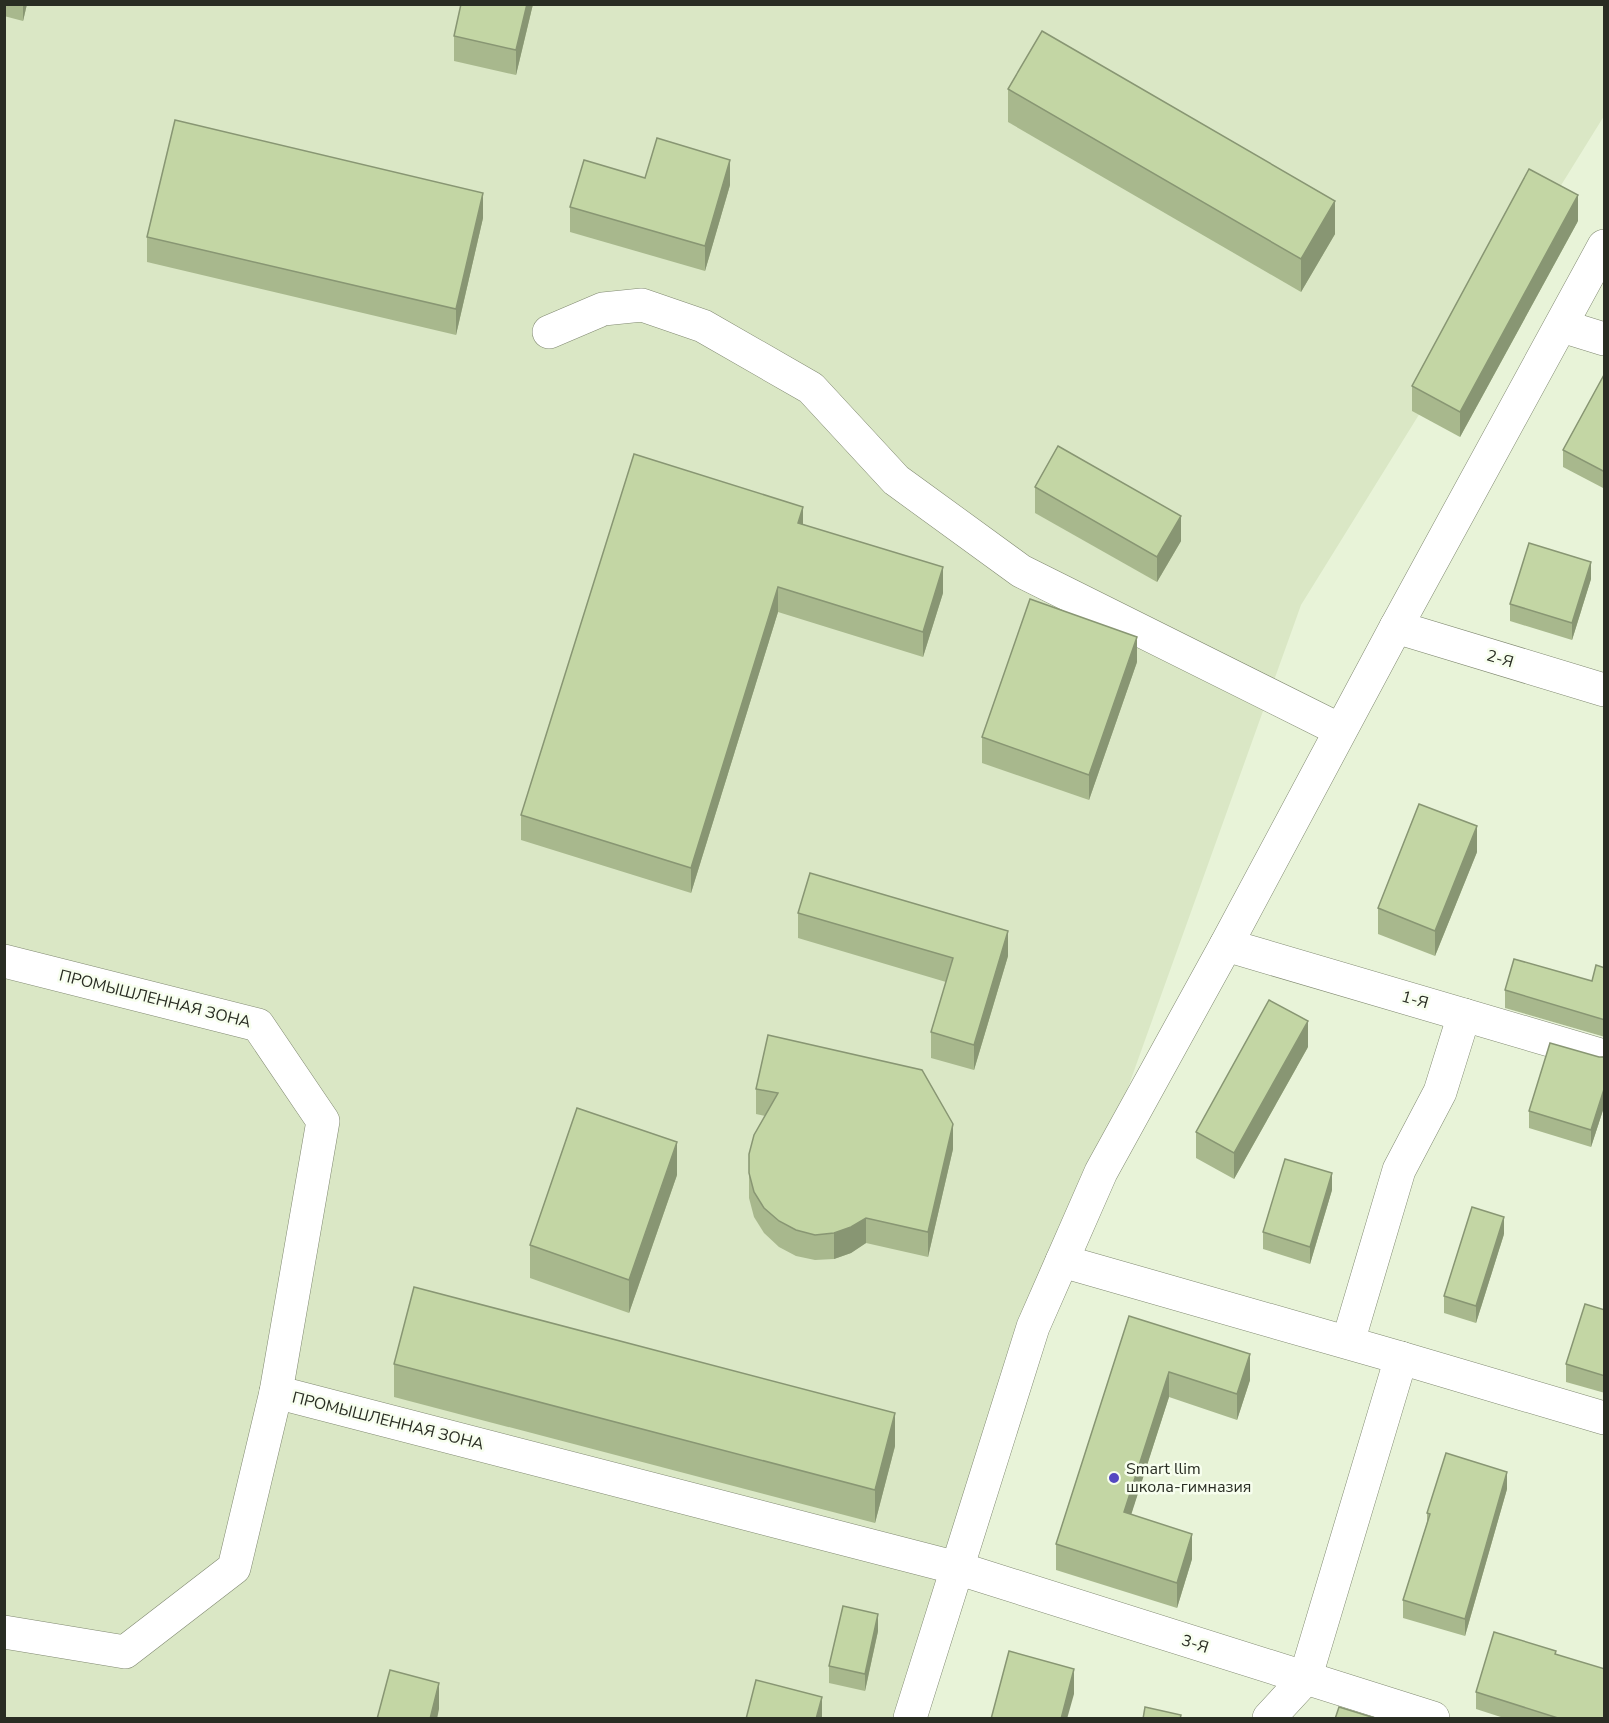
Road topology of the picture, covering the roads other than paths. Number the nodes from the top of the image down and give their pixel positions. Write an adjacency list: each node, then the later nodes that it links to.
1 (1605, 246): 2 (street)
2 (1562, 326): 4 (street); 5 (street)
3 (549, 332): 7 (street)
4 (1605, 339)
5 (1396, 627): 6 (street, 2-Я); 7 (street)
6 (1605, 690)
7 (1340, 730): 8 (street)
8 (1226, 945): 10 (street, 1-Я); 12 (street)
9 (4, 961): 15 (street, ПРОМЫШЛЕННАЯ ЗОНА)
10 (1464, 1015): 11 (street, 1-Я); 13 (street)
11 (1605, 1056)
12 (1062, 1261): 13 (street); 17 (street)
13 (1348, 1342): 14 (street)
14 (1401, 1358): 16 (street); 19 (street)
15 (276, 1392): 17 (street, ПРОМЫШЛЕННАЯ ЗОНА); 18 (street)
16 (1605, 1418)
17 (957, 1568): 19 (street, 3-Я); 20 (street)
18 (4, 1632)
19 (1305, 1679): 21 (street); 22 (street, 3-Я)
20 (910, 1719)
21 (1269, 1719)
22 (1433, 1719)

